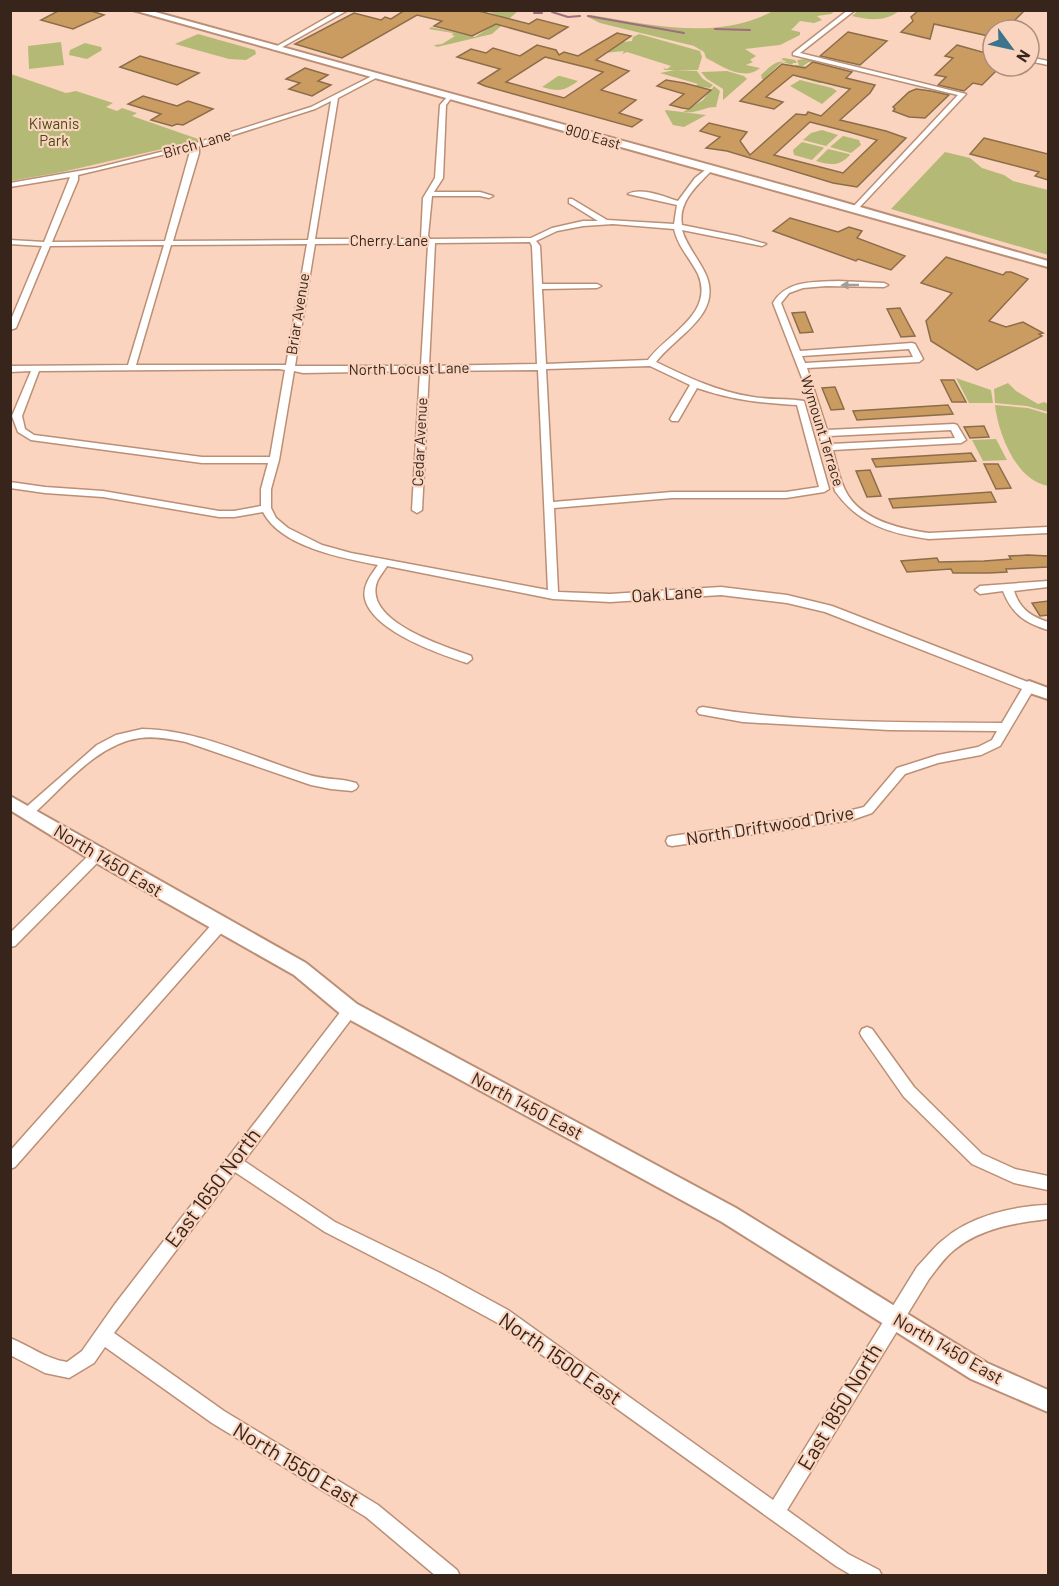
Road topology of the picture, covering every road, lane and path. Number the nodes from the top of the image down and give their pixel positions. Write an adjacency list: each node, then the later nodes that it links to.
1 (137, 10): 4 (main road, 900 East)
2 (345, 10): 4 (street)
3 (852, 10): 17 (street)
4 (275, 49): 5 (main road, 900 East)
5 (374, 77): 6 (main road, 900 East); 7 (street, Birch Lane)
6 (450, 97): 9 (main road, 900 East); 12 (street, Cedar Avenue)
7 (335, 99): 8 (street, Birch Lane); 22 (street, Briar Avenue)
8 (195, 145): 10 (street, Birch Lane); 24 (street)
9 (709, 169): 16 (street); 17 (main road, 900 East)
10 (74, 174): 11 (street, Birch Lane); 25 (street)
11 (10, 185)
12 (429, 194): 14 (street); 20 (street, Cedar Avenue)
13 (633, 194): 16 (street)
14 (489, 196)
15 (573, 201): 18 (street)
16 (682, 204): 19 (street)
17 (856, 209): 27 (main road, 900 East)
18 (608, 224): 19 (street, Cherry Lane); 21 (street, Cherry Lane)
19 (676, 227): 26 (street, Cherry Lane); 33 (street)
20 (428, 240): 21 (street, Cherry Lane); 22 (street, Cherry Lane); 39 (street, Cedar Avenue)
21 (532, 240): 30 (street)
22 (312, 241): 24 (street, Cherry Lane); 40 (street, Briar Avenue)
23 (10, 242): 25 (street, Cherry Lane)
24 (169, 243): 25 (street, Cherry Lane); 36 (street)
25 (46, 244): 31 (street)
26 (762, 244)
27 (1048, 264)
28 (597, 285): 30 (street)
29 (884, 285): 32 (street, Wymount Terrace, one-way to 32)
30 (538, 287): 35 (street)
31 (12, 328)
32 (796, 354): 34 (street, Wymount Terrace); 34 (street)
33 (651, 363): 35 (street, North Locust Lane); 41 (street, North Locust Lane)
34 (801, 366): 43 (street, Wymount Terrace)
35 (542, 367): 39 (street, North Locust Lane); 47 (street)
36 (131, 368): 38 (street, North Locust Lane); 40 (street, North Locust Lane)
37 (10, 369): 38 (street, North Locust Lane)
38 (36, 369): 45 (street)
39 (423, 369): 40 (street, North Locust Lane); 49 (street, Cedar Avenue)
40 (290, 370): 45 (street, Briar Avenue)
41 (695, 384): 42 (street); 47 (street, North Locust Lane)
42 (675, 419)
43 (823, 433): 44 (street, Wymount Terrace); 44 (street)
44 (827, 447): 50 (street, Wymount Terrace)
45 (274, 460): 48 (street, Briar Avenue)
46 (10, 485): 48 (street)
47 (549, 505): 55 (street)
48 (266, 508): 51 (street, Oak Lane)
49 (417, 510)
50 (1048, 530)
51 (383, 564): 55 (street, Oak Lane); 57 (street)
52 (1048, 584): 53 (street)
53 (1008, 587): 54 (street); 56 (street)
54 (980, 590)
55 (553, 595): 58 (street, Oak Lane)
56 (1048, 626)
57 (467, 659)
58 (1029, 687): 59 (main road, Oak Lane); 61 (street, North Driftwood Drive)
59 (1048, 694)
60 (703, 711): 61 (street)
61 (1005, 727): 65 (street, North Driftwood Drive)
62 (352, 786): 64 (street)
63 (10, 802): 64 (main road, North 1450 East)
64 (28, 813): 66 (main road, North 1450 East)
65 (672, 841)
66 (97, 855): 67 (main road, North 1450 East); 68 (street)
67 (219, 926): 69 (main road, North 1450 East); 71 (street)
68 (10, 942)
69 (350, 1010): 72 (street, East 1650 North); 75 (main road, North 1450 East)
70 (867, 1032): 73 (street)
71 (10, 1162)
72 (233, 1162): 76 (street, East 1650 North); 79 (street, North 1500 East)
73 (1048, 1183)
74 (1048, 1212): 75 (street, East 1850 North)
75 (895, 1318): 78 (main road, North 1450 East); 79 (street, East 1850 North)
76 (104, 1336): 77 (street, East 1650 North); 80 (street, North 1550 East)
77 (10, 1346)
78 (1048, 1401)
79 (776, 1512): 81 (street, North 1500 East)
80 (451, 1575)
81 (873, 1575)

